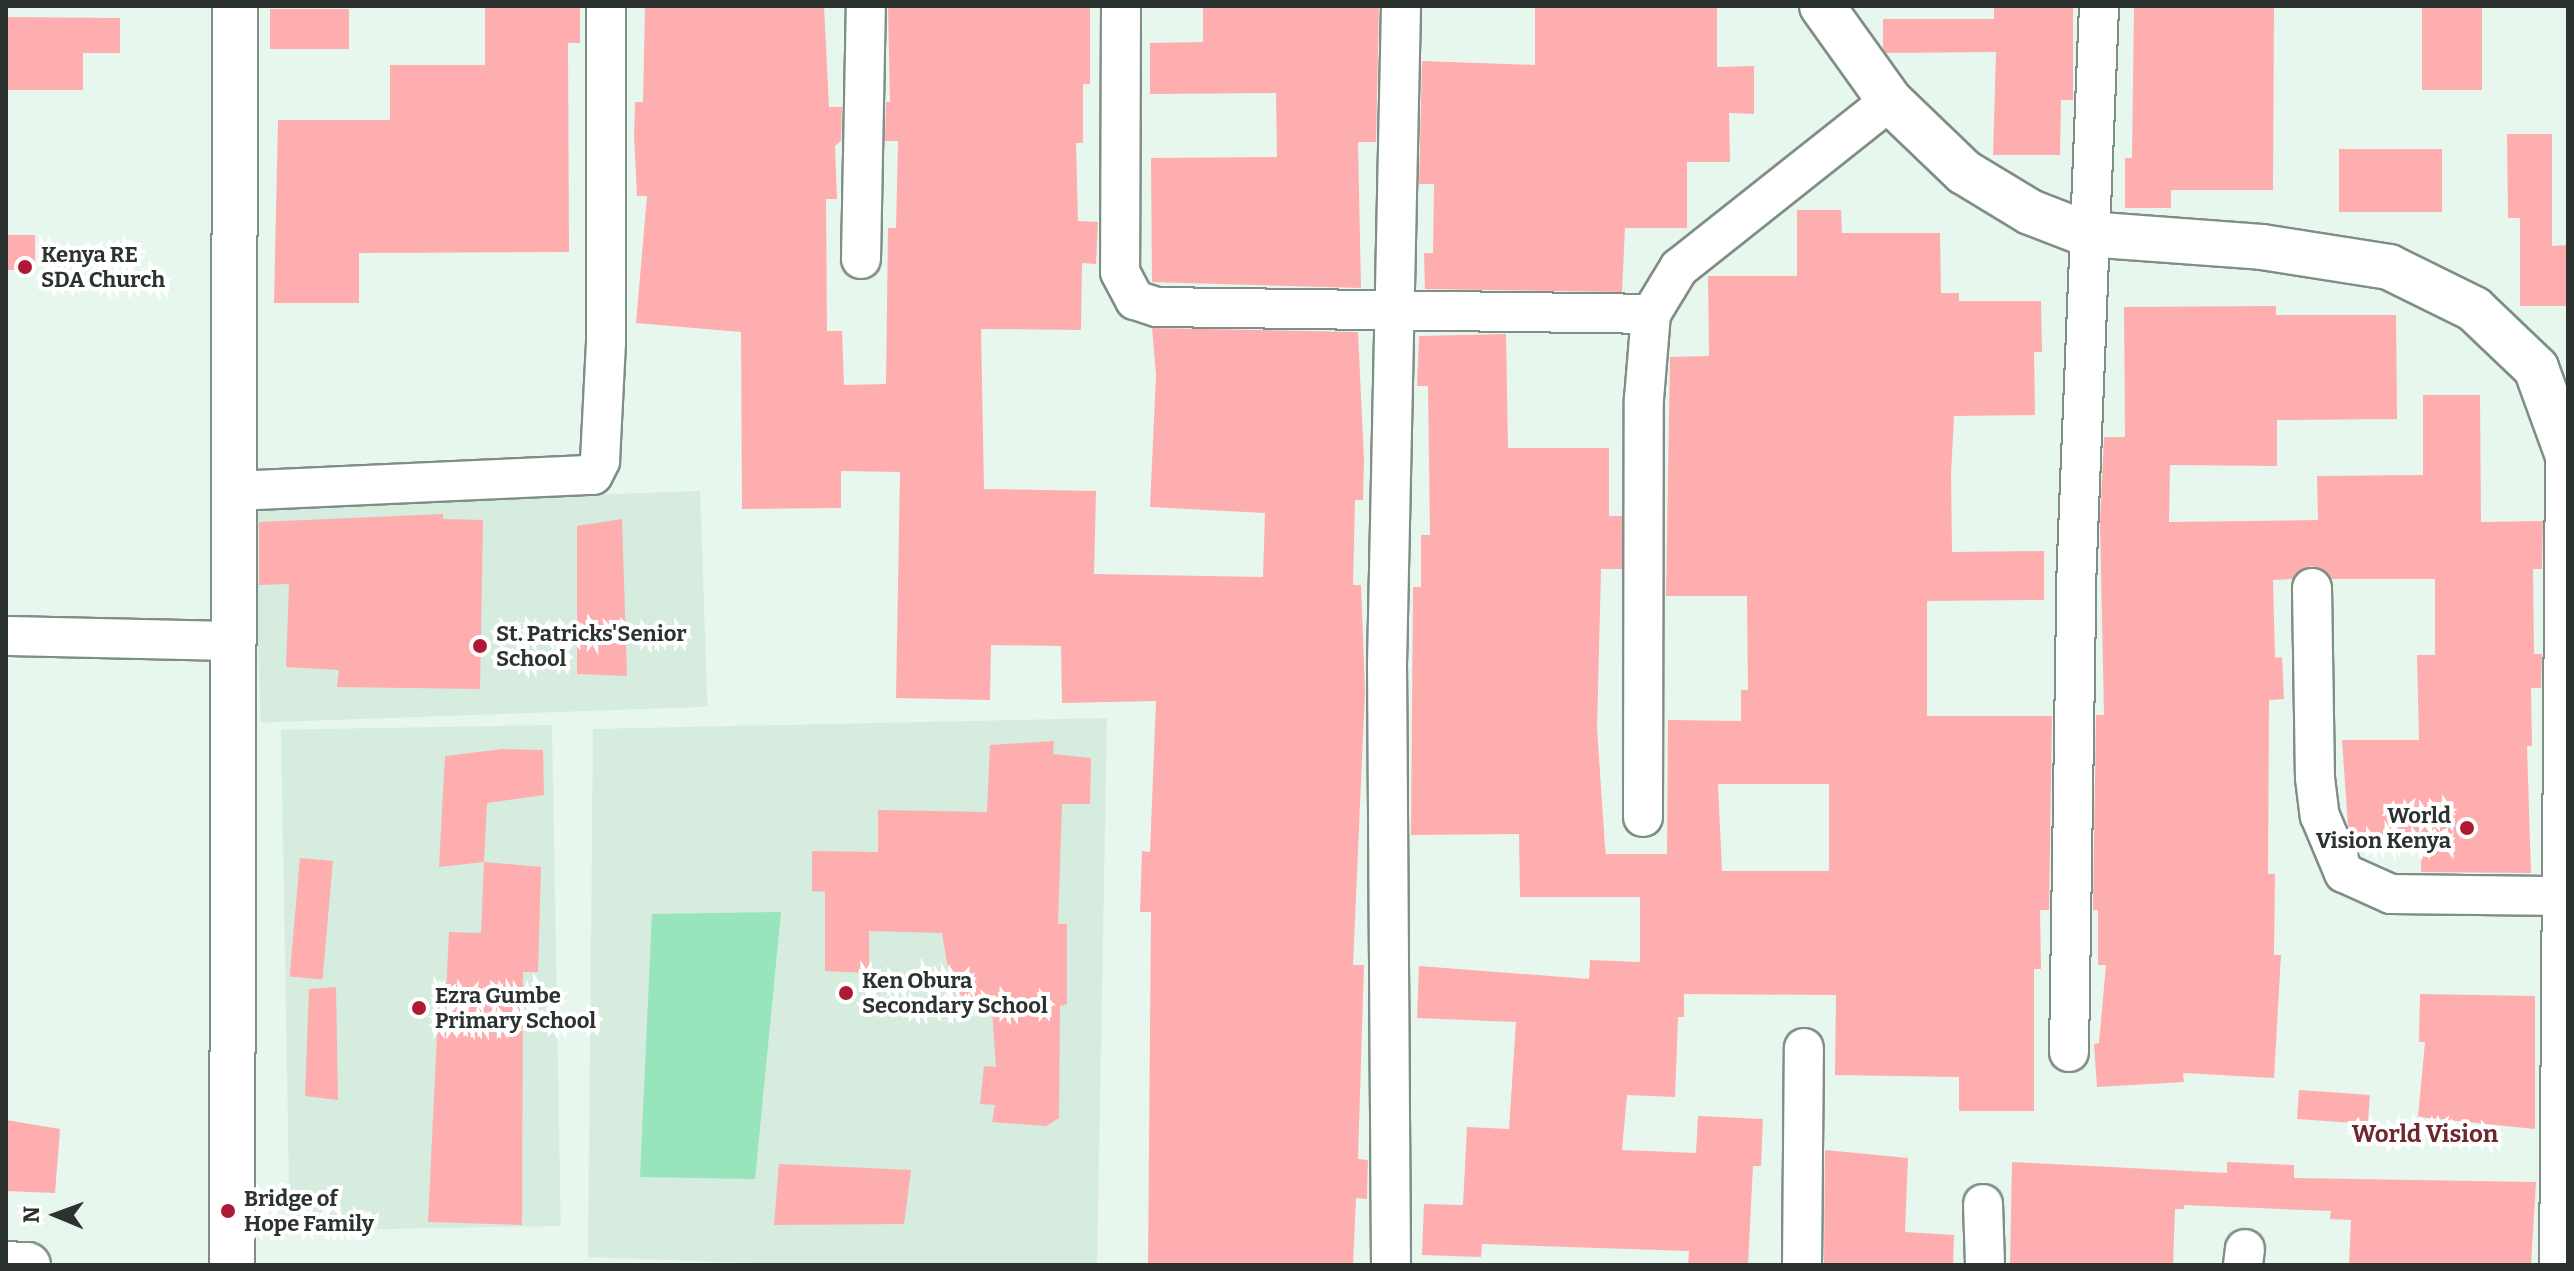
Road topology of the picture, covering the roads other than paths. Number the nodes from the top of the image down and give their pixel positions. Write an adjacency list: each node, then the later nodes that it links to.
1 (235, 6): 13 (street)
2 (606, 6): 13 (street)
3 (866, 6): 10 (street)
4 (1121, 6): 11 (street)
5 (1401, 6): 11 (street)
6 (1822, 6): 8 (street)
7 (2099, 6): 9 (street)
8 (1890, 101): 9 (street); 12 (street)
9 (2087, 234): 15 (street); 21 (street)
10 (861, 259)
11 (1394, 313): 12 (street); 26 (street)
12 (1651, 314): 18 (street)
13 (234, 491): 17 (street)
14 (2312, 588): 19 (street)
15 (2567, 591): 19 (street)
16 (6, 636): 17 (street)
17 (233, 641): 25 (street)
18 (1643, 817)
19 (2565, 896): 29 (street)
20 (1804, 1048): 27 (street)
21 (2069, 1052)
22 (1983, 1204): 28 (street)
23 (6, 1264): 24 (street)
24 (28, 1265)
25 (232, 1265)
26 (1391, 1265)
27 (1802, 1265)
28 (1985, 1265)
29 (2562, 1265)

